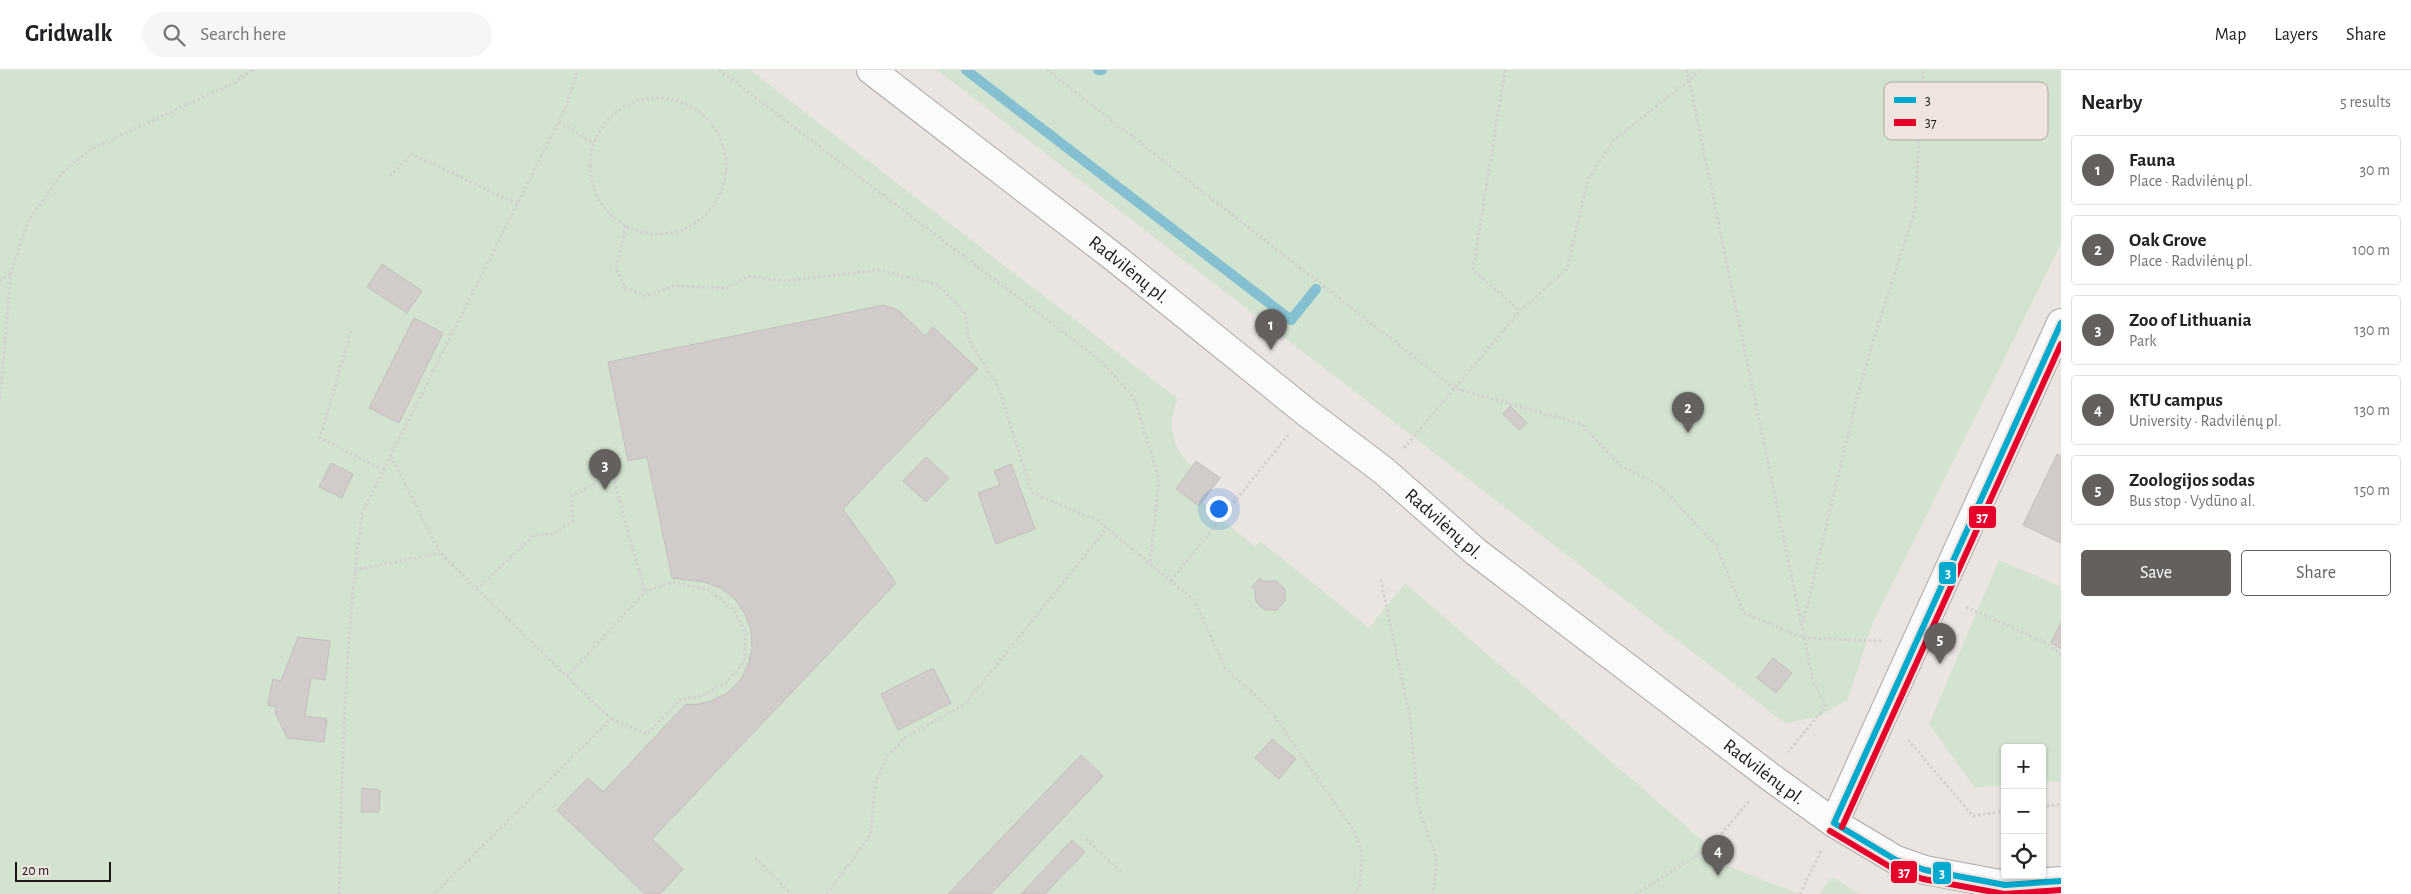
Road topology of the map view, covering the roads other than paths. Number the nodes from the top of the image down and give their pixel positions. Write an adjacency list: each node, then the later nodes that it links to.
1 (871, 70): 3 (street, Radvilėnų pl.)
2 (2061, 323): 3 (street)
3 (1834, 823): 4 (street, Radvilėnų pl.)
4 (2061, 881)

